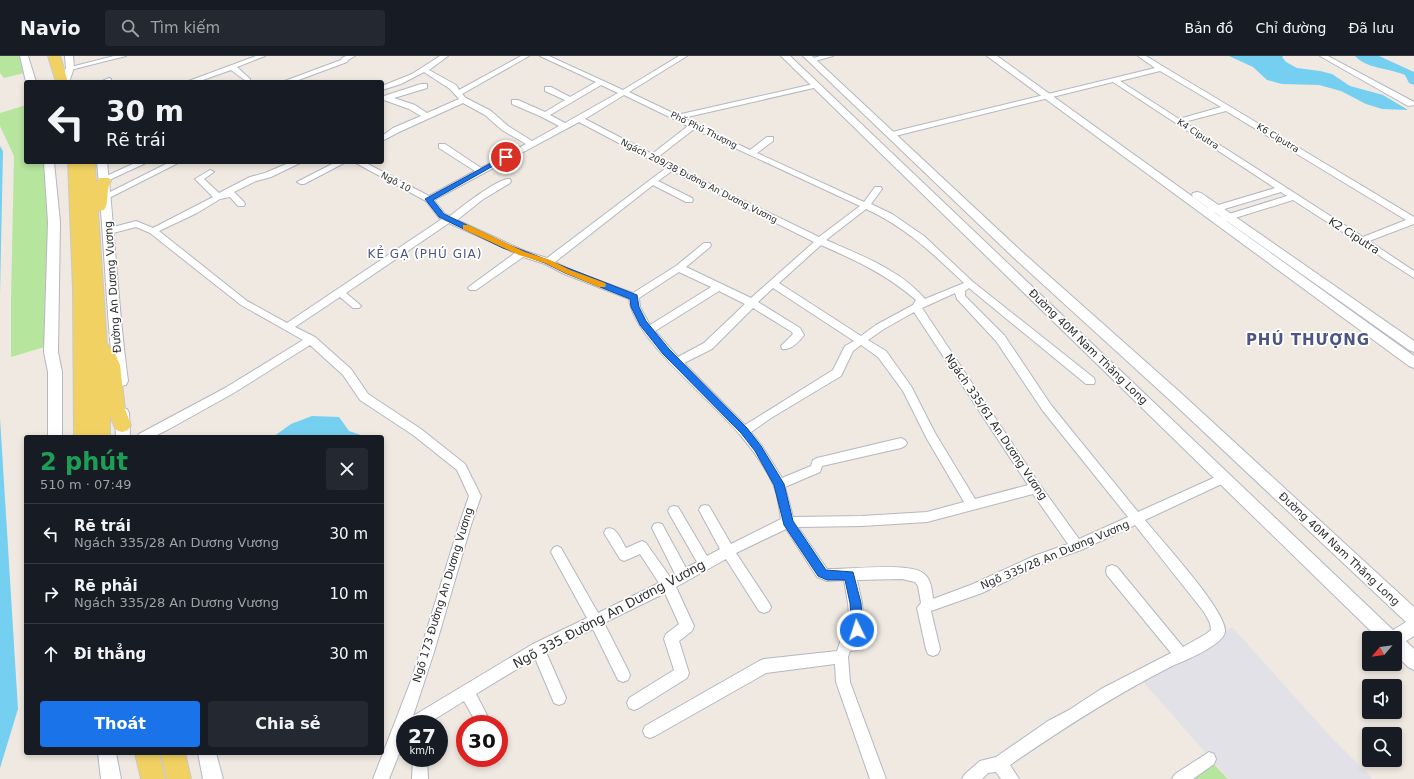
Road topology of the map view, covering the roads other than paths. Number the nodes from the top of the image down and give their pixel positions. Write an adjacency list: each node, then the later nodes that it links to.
1 (24, 56): 23 (street)
2 (54, 56): 24 (main road)
3 (69, 56): 20 (street)
4 (123, 56): 20 (street)
5 (262, 56): 19 (street)
6 (352, 56): 16 (street)
7 (445, 56): 22 (street)
8 (526, 56): 36 (street)
9 (543, 56): 30 (street, Phố Phú Thượng)
10 (684, 56): 35 (street)
11 (830, 56): 17 (street)
12 (991, 56): 37 (street)
13 (1005, 56): 37 (street)
14 (1141, 56): 21 (street, K6 Ciputra)
15 (1323, 56): 42 (street)
16 (342, 58): 28 (street)
17 (809, 58): 18 (street); 51 (street, Đường 40M Nam Thăng Long)
18 (789, 60): 31 (street, Đường 40M Nam Thăng Long)
19 (232, 67): 26 (street); 27 (street)
20 (70, 68): 25 (street)
21 (1162, 68): 29 (street); 43 (street, K6 Ciputra)
22 (425, 70): 33 (street); 36 (street)
23 (30, 80)
24 (62, 80)
25 (64, 80)
26 (196, 80)
27 (248, 80)
28 (292, 80)
29 (1114, 80): 37 (street); 48 (street, K4 Ciputra)
30 (601, 82): 35 (street, Phố Phú Thượng); 40 (street)
31 (815, 85): 46 (street); 124 (street, Đường 40M Nam Thăng Long)
32 (424, 86): 38 (street)
33 (384, 87)
34 (548, 88): 40 (street)
35 (623, 92): 46 (street, Phố Phú Thượng); 47 (street)
36 (458, 93): 39 (street)
37 (1051, 95): 51 (street); 83 (street); 83 (street)
38 (384, 98): 45 (street)
39 (463, 100): 45 (street); 54 (street)
40 (571, 100): 44 (street)
41 (515, 102): 44 (street)
42 (1411, 104)
43 (1227, 108): 48 (street); 86 (street, K6 Ciputra)
44 (545, 115): 50 (street)
45 (427, 117): 52 (street)
46 (678, 117): 49 (street, Phố Phú Thượng)
47 (579, 119): 50 (street); 57 (street, Ngách 209/38 Đường An Dương Vương)
48 (1178, 121): 75 (street, K4 Ciputra)
49 (694, 125): 56 (street, Phố Phú Thượng); 57 (street)
50 (564, 126): 54 (street)
51 (891, 135): 144 (street, Đường 40M Nam Thăng Long)
52 (384, 138)
53 (770, 139): 56 (street)
54 (532, 144): 68 (street)
55 (442, 146): 68 (street)
56 (751, 153): 82 (street, Phố Phú Thượng)
57 (652, 158): 67 (street, Ngách 209/38 Đường An Dương Vương)
58 (49, 164): 119 (street)
59 (75, 164): 98 (main road, Đường An Dương Vương)
60 (99, 164): 87 (main road, Đường An Dương Vương)
61 (100, 164): 70 (street, Đường An Dương Vương)
62 (140, 164): 70 (street)
63 (172, 164): 76 (street)
64 (293, 164): 77 (street)
65 (338, 164): 72 (street)
66 (362, 164): 79 (street, Ngõ 10)
67 (672, 168): 73 (street); 90 (street, Ngách 209/38 Đường An Dương Vương)
68 (481, 171): 79 (street)
69 (210, 172): 77 (street)
70 (104, 180): 76 (street, Đường An Dương Vương); 87 (main road)
71 (507, 181): 85 (street)
72 (300, 182)
73 (653, 182): 80 (street); 94 (street)
74 (878, 189): 82 (street)
75 (1282, 189): 78 (street, K4 Ciputra); 83 (street)
76 (106, 196): 88 (street, Đường An Dương Vương)
77 (219, 196): 81 (street); 89 (street)
78 (1294, 197): 84 (street); 91 (street, K2 Ciputra)
79 (429, 199): 85 (street, Ngõ 10)
80 (689, 200)
81 (241, 204)
82 (866, 205): 90 (street); 99 (street, Phố Phú Thượng)
83 (1216, 215): 84 (street); 115 (street)
84 (1228, 217): 113 (street)
85 (450, 219): 93 (street, Ngõ 10); 102 (street)
86 (1414, 220): 91 (street)
87 (92, 230): 98 (main road, Đường An Dương Vương)
88 (109, 231): 89 (street, Ngõ 173 Đường An Dương Vương); 117 (street, Đường An Dương Vương)
89 (153, 231): 107 (street, Ngõ 173 Đường An Dương Vương)
90 (820, 241): 97 (street); 106 (street, Ngách 209/38 Đường An Dương Vương)
91 (1362, 241): 96 (street, K2 Ciputra)
92 (707, 246): 95 (street)
93 (522, 253): 94 (street, Ngõ 10); 101 (street)
94 (548, 262): 103 (street, Ngõ 10)
95 (679, 268): 100 (street); 103 (street)
96 (1414, 275)
97 (773, 284): 104 (street); 111 (street)
98 (88, 286): 109 (main road, Đường An Dương Vương); 120 (main road, Đường An Dương Vương)
99 (965, 286): 106 (street); 116 (street, Phố Phú Thượng); 130 (street)
100 (718, 287): 104 (street); 108 (street)
101 (473, 288)
102 (341, 293): 105 (street); 107 (street)
103 (634, 297): 108 (street)
104 (752, 303): 112 (street); 114 (street)
105 (356, 306)
106 (916, 307): 111 (street); 126 (street, Ngách 335/61 An Dương Vương)
107 (288, 327): 110 (street, Ngõ 173 Đường An Dương Vương)
108 (649, 330): 114 (street)
109 (99, 338): 117 (main road); 121 (main road, Đường An Dương Vương)
110 (310, 340): 122 (street); 159 (street, Ngõ 173 Đường An Dương Vương)
111 (862, 341): 118 (street); 127 (street)
112 (786, 346)
113 (1414, 347)
114 (677, 362): 118 (street)
115 (1414, 363)
116 (1090, 381)
117 (123, 431)
118 (744, 431): 125 (street)
119 (55, 435)
120 (83, 435)
121 (102, 435)
122 (147, 435)
123 (901, 443): 125 (street)
124 (1224, 478): 130 (street, Ngõ 335/28 An Dương Vương); 147 (street, Đường 40M Nam Thăng Long)
125 (779, 484): 131 (street)
126 (1036, 488): 127 (street); 134 (street, Ngách 335/61 An Dương Vương)
127 (972, 505): 131 (street)
128 (705, 510): 135 (street)
129 (674, 511): 137 (street)
130 (1136, 520): 134 (street, Ngõ 335/28 An Dương Vương); 152 (street)
131 (788, 522): 135 (street, Ngõ 335 Đường An Dương Vương); 139 (street)
132 (658, 528): 140 (street)
133 (610, 533): 141 (street)
134 (1077, 546): 142 (street, Ngõ 335/28 An Dương Vương)
135 (728, 550): 137 (street, Ngõ 335 Đường An Dương Vương); 143 (street)
136 (557, 552): 145 (street)
137 (705, 564): 140 (street, Ngõ 335 Đường An Dương Vương)
138 (1112, 571): 152 (street)
139 (849, 575): 142 (street); 153 (street)
140 (683, 576): 141 (street, Ngõ 335 Đường An Dương Vương)
141 (668, 585): 145 (street, Ngõ 335 Đường An Dương Vương); 158 (street)
142 (928, 605): 150 (street)
143 (764, 607)
144 (1414, 618)
145 (596, 621): 149 (street, Ngõ 335 Đường An Dương Vương); 155 (street)
146 (1414, 627): 148 (street)
147 (1383, 631)
148 (1402, 634)
149 (538, 649): 156 (street, Ngõ 335 Đường An Dương Vương); 157 (street)
150 (934, 649)
151 (1402, 649): 154 (street)
152 (1181, 655): 169 (street)
153 (841, 657): 162 (street); 177 (street)
154 (1414, 661)
155 (623, 675)
156 (467, 692): 160 (street, Ngõ 335 Đường An Dương Vương); 161 (street)
157 (559, 698)
158 (634, 703)
159 (410, 715)
160 (428, 715)
161 (480, 715)
162 (650, 731)
163 (396, 754): 175 (street)
164 (107, 755): 171 (street)
165 (147, 755): 172 (main road)
166 (173, 755): 173 (main road)
167 (207, 755): 174 (street)
168 (1209, 758): 180 (street)
169 (999, 764): 178 (street); 179 (street)
170 (420, 767): 176 (street)
171 (111, 779)
172 (153, 779)
173 (179, 779)
174 (213, 779)
175 (381, 779)
176 (420, 779)
177 (878, 779)
178 (970, 779)
179 (1011, 779)
180 (1180, 779)

